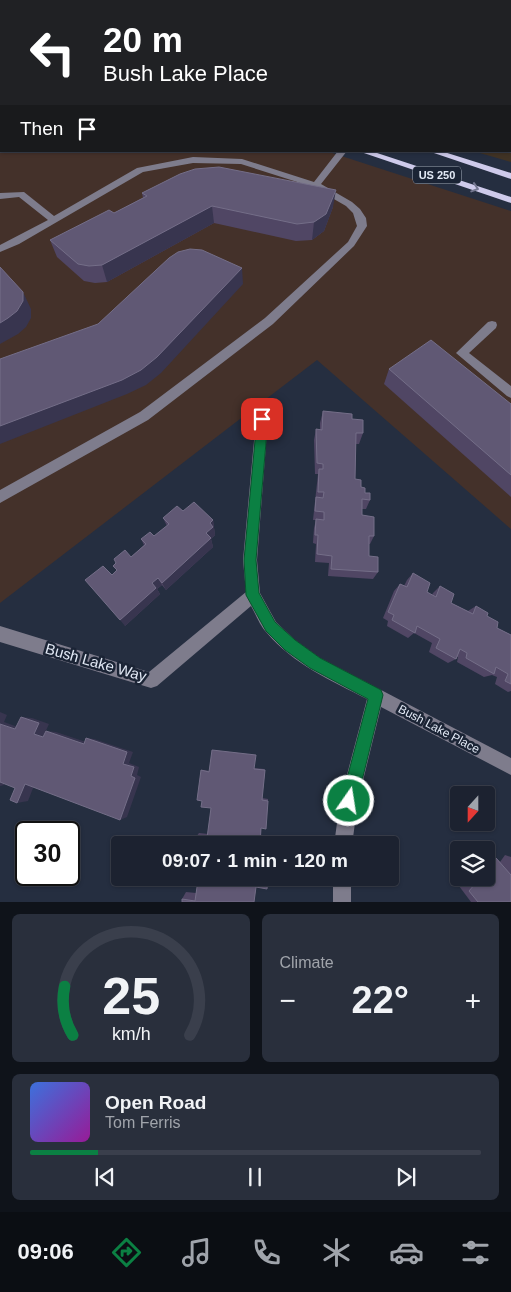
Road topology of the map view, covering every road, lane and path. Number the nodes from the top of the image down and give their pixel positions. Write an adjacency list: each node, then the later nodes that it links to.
1 (342, 152): 5 (street)
2 (365, 152): 7 (main road, US 250, one-way to 7)
3 (435, 152): 4 (main road, US 250)
4 (511, 176)
5 (316, 184): 8 (street); 13 (street)
6 (0, 196): 8 (street)
7 (511, 200)
8 (54, 220): 9 (street)
9 (0, 249)
10 (492, 325): 11 (street)
11 (511, 393)
12 (262, 419): 14 (street, Bush Lake Place)
13 (0, 497)
14 (253, 595): 15 (street, Bush Lake Way); 16 (street, Bush Lake Place)
15 (0, 634)
16 (376, 695): 17 (street, Bush Lake Place); 18 (street)
17 (511, 767)
18 (344, 836)
19 (342, 886): 20 (street)
20 (342, 902)

